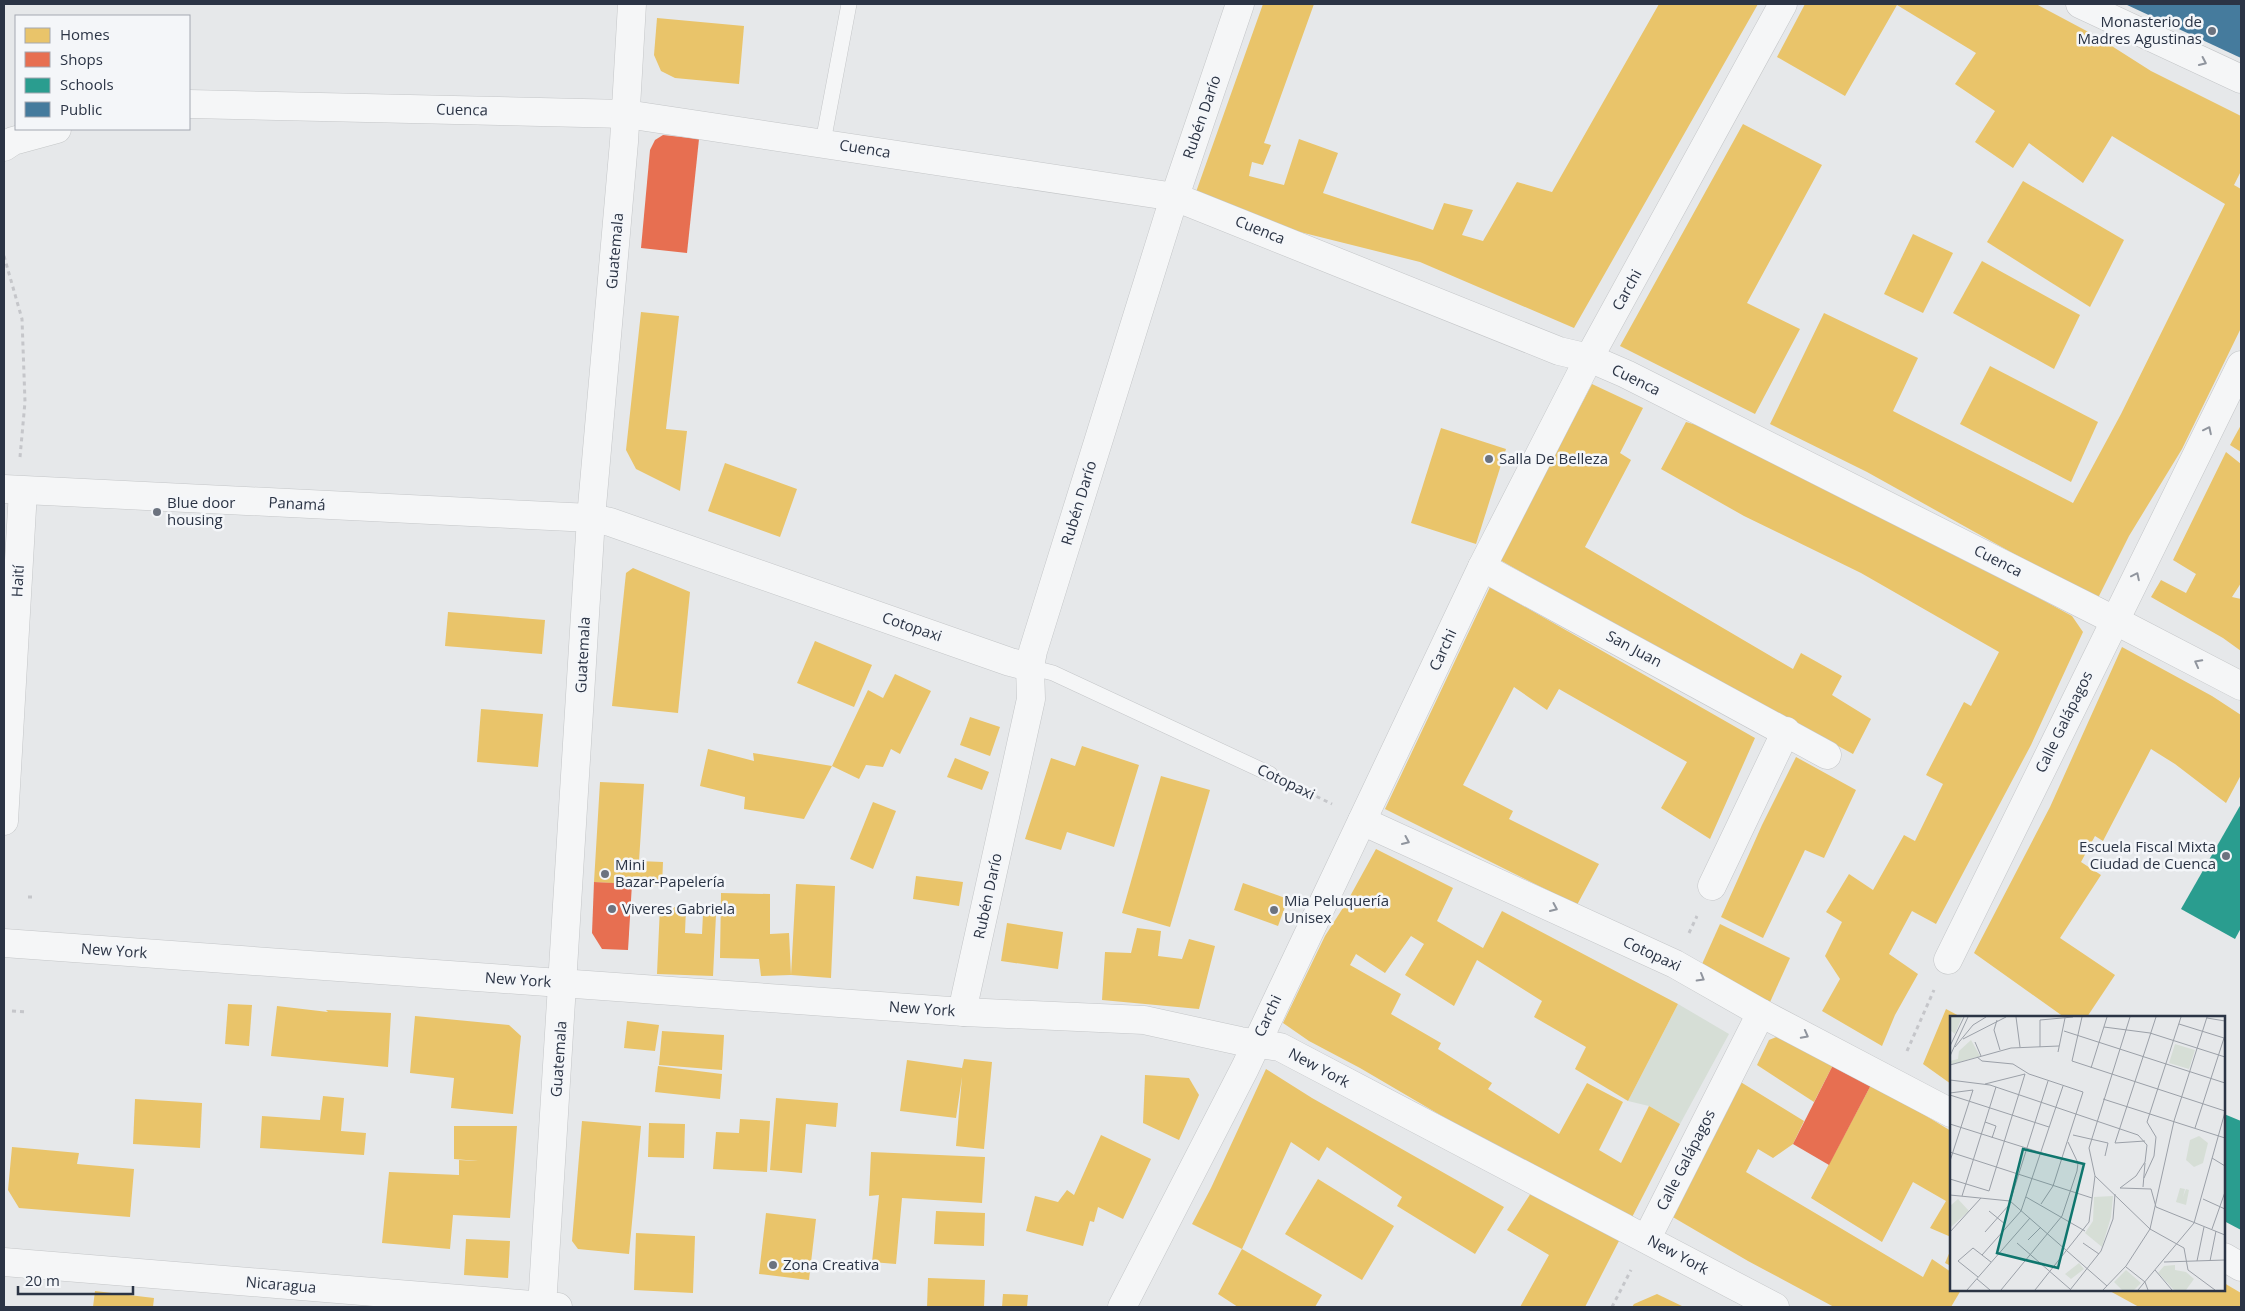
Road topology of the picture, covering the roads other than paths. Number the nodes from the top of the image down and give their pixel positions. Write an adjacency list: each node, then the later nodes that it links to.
1 (632, 4): 8 (street, Guatemala)
2 (849, 4): 10 (lane)
3 (1240, 4): 12 (street, Rubén Darío)
4 (1784, 4): 13 (street, Carchi)
5 (2080, 4): 6 (street, one-way to 6)
6 (2241, 80)
7 (190, 104): 8 (street, Cuenca)
8 (626, 114): 10 (street, Cuenca); 16 (street, Guatemala)
9 (53, 130): 11 (street)
10 (823, 142): 12 (street, Cuenca)
11 (4, 147)
12 (1174, 197): 13 (street, Cuenca); 19 (street, Rubén Darío)
13 (1589, 358): 17 (street, Carchi); 18 (street, Cuenca)
14 (2241, 364): 18 (street, Calle Galápagos, one-way to 14)
15 (14, 490): 16 (street, Panamá); 22 (street, Haití)
16 (591, 518): 19 (street, Cotopaxi); 30 (street, Guatemala)
17 (1482, 567): 21 (street, San Juan); 26 (street, Carchi)
18 (2114, 620): 20 (street, Cuenca, one-way to 18); 29 (street, Calle Galápagos)
19 (1030, 667): 24 (lane, Cotopaxi); 31 (street, Rubén Darío)
20 (2241, 686)
21 (1786, 731): 23 (street, San Juan); 27 (street)
22 (6, 744): 25 (street, Haití)
23 (1827, 755)
24 (1270, 774)
25 (4, 821)
26 (1362, 821): 32 (street, Cotopaxi, one-way to 32); 33 (street, Carchi)
27 (1712, 886)
28 (4, 943): 30 (street, New York)
29 (1948, 960)
30 (564, 983): 31 (street, New York); 39 (street, Guatemala)
31 (964, 1012): 33 (street, New York)
32 (1761, 1013): 34 (street, Cotopaxi, one-way to 34); 35 (street, Calle Galápagos)
33 (1256, 1044): 35 (street, New York); 40 (street, Carchi)
34 (1950, 1112)
35 (1647, 1238): 41 (street, New York)
36 (2225, 1259): 38 (street)
37 (4, 1262): 39 (street, Nicaragua)
38 (2241, 1267)
39 (547, 1307)
40 (1122, 1307)
41 (1775, 1307)

